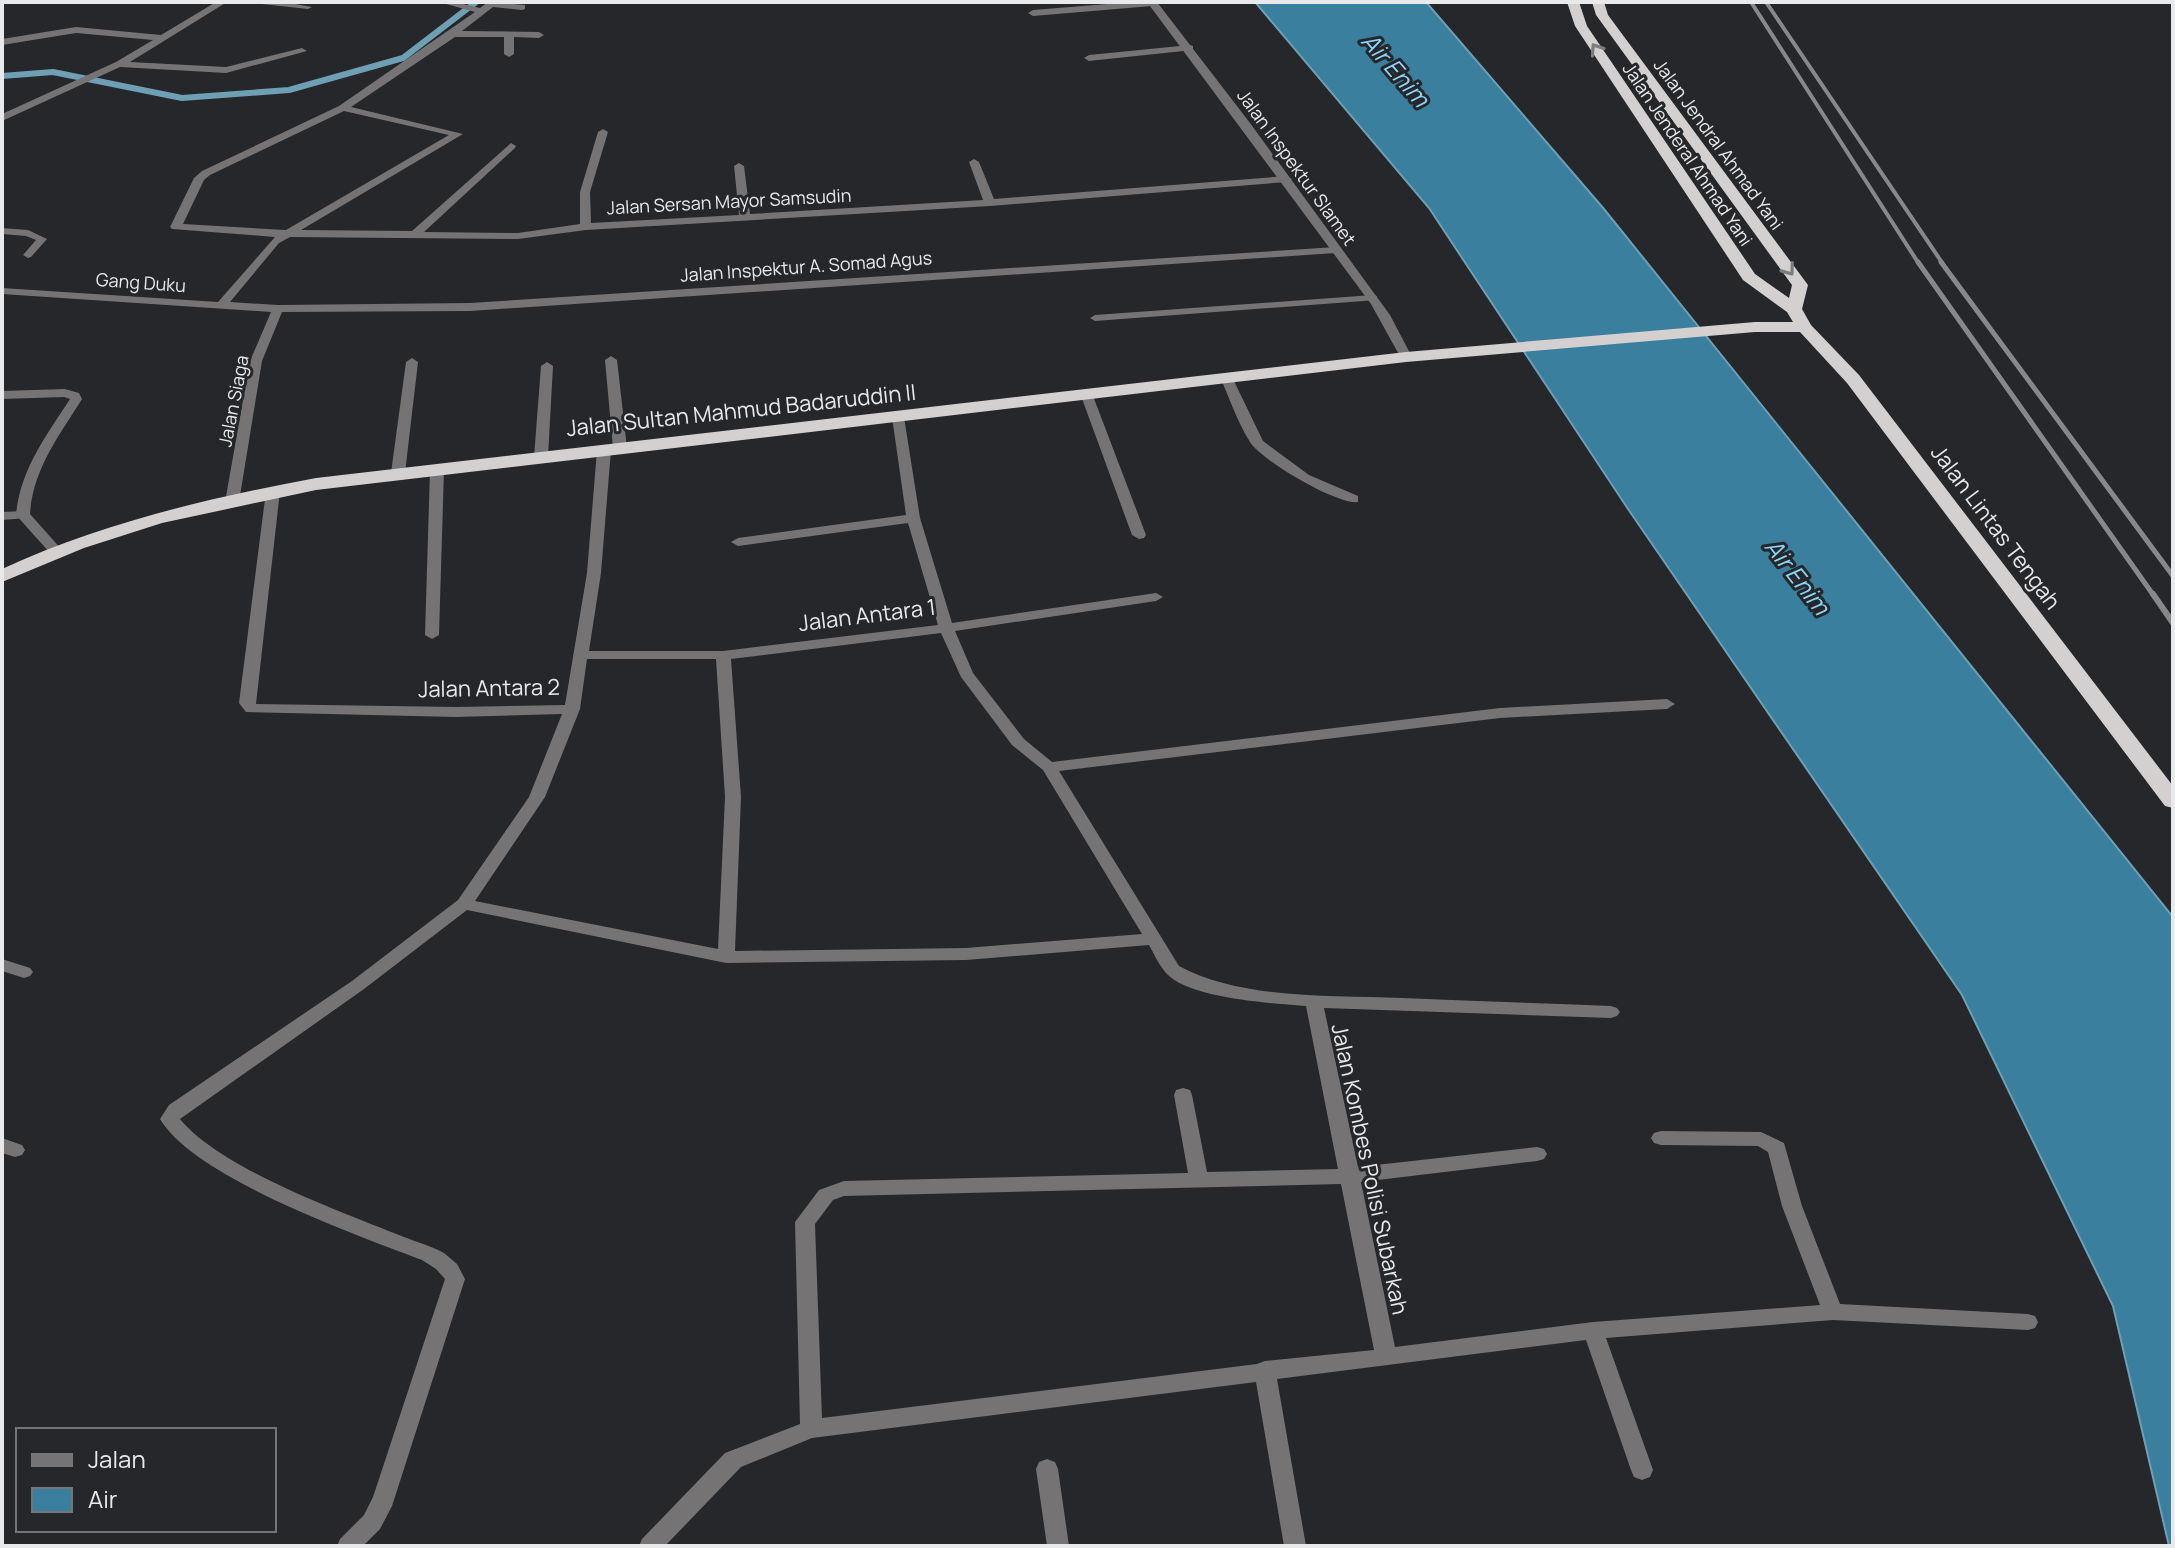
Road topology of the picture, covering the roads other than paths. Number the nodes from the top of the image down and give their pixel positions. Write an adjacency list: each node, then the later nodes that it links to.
1 (222, 2): 16 (street)
2 (262, 2): 7 (lane)
3 (444, 2): 8 (street)
4 (1152, 2): 10 (street); 18 (street, Jalan Inspektur Slamet)
5 (1573, 2): 42 (highway, Jalan Jenderal Ahmad Yani, one-way to 5)
6 (1598, 2): 42 (highway, Jalan Jendral Ahmad Yani, one-way to 42)
7 (308, 7)
8 (486, 7): 9 (street); 13 (street)
9 (522, 7)
10 (1033, 13)
11 (2, 31): 12 (street)
12 (39, 33): 16 (street); 17 (street)
13 (453, 34): 15 (street); 23 (street)
14 (539, 35): 15 (street)
15 (509, 37): 20 (street)
16 (164, 38): 22 (street)
17 (2, 42)
18 (1190, 48): 21 (street); 29 (street, Jalan Inspektur Slamet)
19 (302, 51): 22 (street)
20 (509, 54)
21 (1089, 58)
22 (119, 64): 24 (street)
23 (343, 108): 34 (street); 34 (street, Jalan Sersan Mayor Samsudin)
24 (2, 118)
25 (603, 132): 32 (street)
26 (511, 146): 35 (street)
27 (974, 162): 30 (street)
28 (739, 166): 31 (street)
29 (1287, 179): 30 (street, Jalan Sersan Mayor Samsudin); 36 (street, Jalan Inspektur Slamet)
30 (990, 203): 31 (street, Jalan Sersan Mayor Samsudin)
31 (745, 218): 32 (street, Jalan Sersan Mayor Samsudin)
32 (586, 227): 35 (street, Jalan Sersan Mayor Samsudin)
33 (2, 231): 37 (lane)
34 (289, 233): 35 (street, Jalan Sersan Mayor Samsudin); 40 (street)
35 (416, 233)
36 (1336, 250): 39 (street, Jalan Inspektur Slamet); 41 (street, Jalan Inspektur A. Somad Agus)
37 (28, 255)
38 (2, 291): 40 (street, Gang Duku)
39 (1373, 298): 43 (lane); 45 (street, Jalan Inspektur Slamet)
40 (221, 306): 41 (street, Gang Duku)
41 (278, 309): 59 (street, Jalan Siaga)
42 (1794, 309): 44 (highway, Jalan Lintas Tengah)
43 (1095, 318)
44 (1804, 327): 45 (highway, Jalan Sultan Mahmud Badaruddin II); 75 (highway, Jalan Lintas Tengah)
45 (1406, 357): 49 (highway, Jalan Sultan Mahmud Badaruddin II)
46 (611, 360): 53 (street, Jalan Antara 2)
47 (412, 362): 56 (street)
48 (547, 366): 54 (street)
49 (1227, 379): 51 (highway, Jalan Sultan Mahmud Badaruddin II); 58 (street)
50 (2, 395): 60 (street)
51 (1087, 396): 52 (highway, Jalan Sultan Mahmud Badaruddin II); 63 (street)
52 (898, 417): 53 (highway, Jalan Sultan Mahmud Badaruddin II); 62 (street, Jalan Kombes Polisi Subarkah)
53 (612, 449): 54 (highway, Jalan Sultan Mahmud Badaruddin II); 70 (street, Jalan Antara 2)
54 (541, 457): 55 (highway, Jalan Sultan Mahmud Badaruddin II)
55 (437, 470): 56 (highway, Jalan Sultan Mahmud Badaruddin II); 69 (street)
56 (398, 473): 57 (highway, Jalan Sultan Mahmud Badaruddin II)
57 (273, 491): 59 (highway, Jalan Sultan Mahmud Badaruddin II); 73 (street, Jalan Antara 2)
58 (1353, 499)
59 (232, 502): 65 (highway, Jalan Sultan Mahmud Badaruddin II)
60 (23, 515): 61 (lane); 65 (street)
61 (2, 516)
62 (913, 518): 64 (street); 68 (street, Jalan Kombes Polisi Subarkah)
63 (1139, 535)
64 (738, 542)
65 (55, 550): 66 (highway, Jalan Sultan Mahmud Badaruddin II)
66 (2, 576)
67 (1156, 597): 68 (street, Jalan Antara 1)
68 (946, 628): 71 (street, Jalan Antara 1); 74 (street, Jalan Kombes Polisi Subarkah)
69 (432, 635)
70 (582, 655): 71 (street, Jalan Antara 1); 73 (street, Jalan Antara 2)
71 (723, 655): 78 (street)
72 (1667, 704): 74 (street)
73 (572, 709): 76 (street)
74 (1049, 767): 77 (street, Jalan Kombes Polisi Subarkah)
75 (2173, 801)
76 (464, 904): 78 (street); 96 (street)
77 (1156, 939): 78 (street); 81 (street, Jalan Kombes Polisi Subarkah)
78 (726, 957)
79 (2, 965): 80 (street)
80 (24, 972)
81 (1314, 1001): 82 (street); 86 (street, Jalan Kombes Polisi Subarkah)
82 (1611, 1012)
83 (1183, 1095): 87 (street)
84 (1661, 1138): 88 (street)
85 (1537, 1154): 86 (street)
86 (1347, 1176): 87 (street); 91 (street, Jalan Kombes Polisi Subarkah)
87 (1199, 1181): 93 (street)
88 (1833, 1312): 89 (street); 90 (street)
89 (2028, 1322)
90 (1593, 1331): 91 (street); 95 (street)
91 (1386, 1355): 92 (street)
92 (1265, 1370): 93 (street); 99 (street)
93 (811, 1429): 97 (street)
94 (1047, 1469): 98 (street)
95 (1642, 1470)
96 (348, 1546)
97 (650, 1546)
98 (1058, 1546)
99 (1295, 1546)

